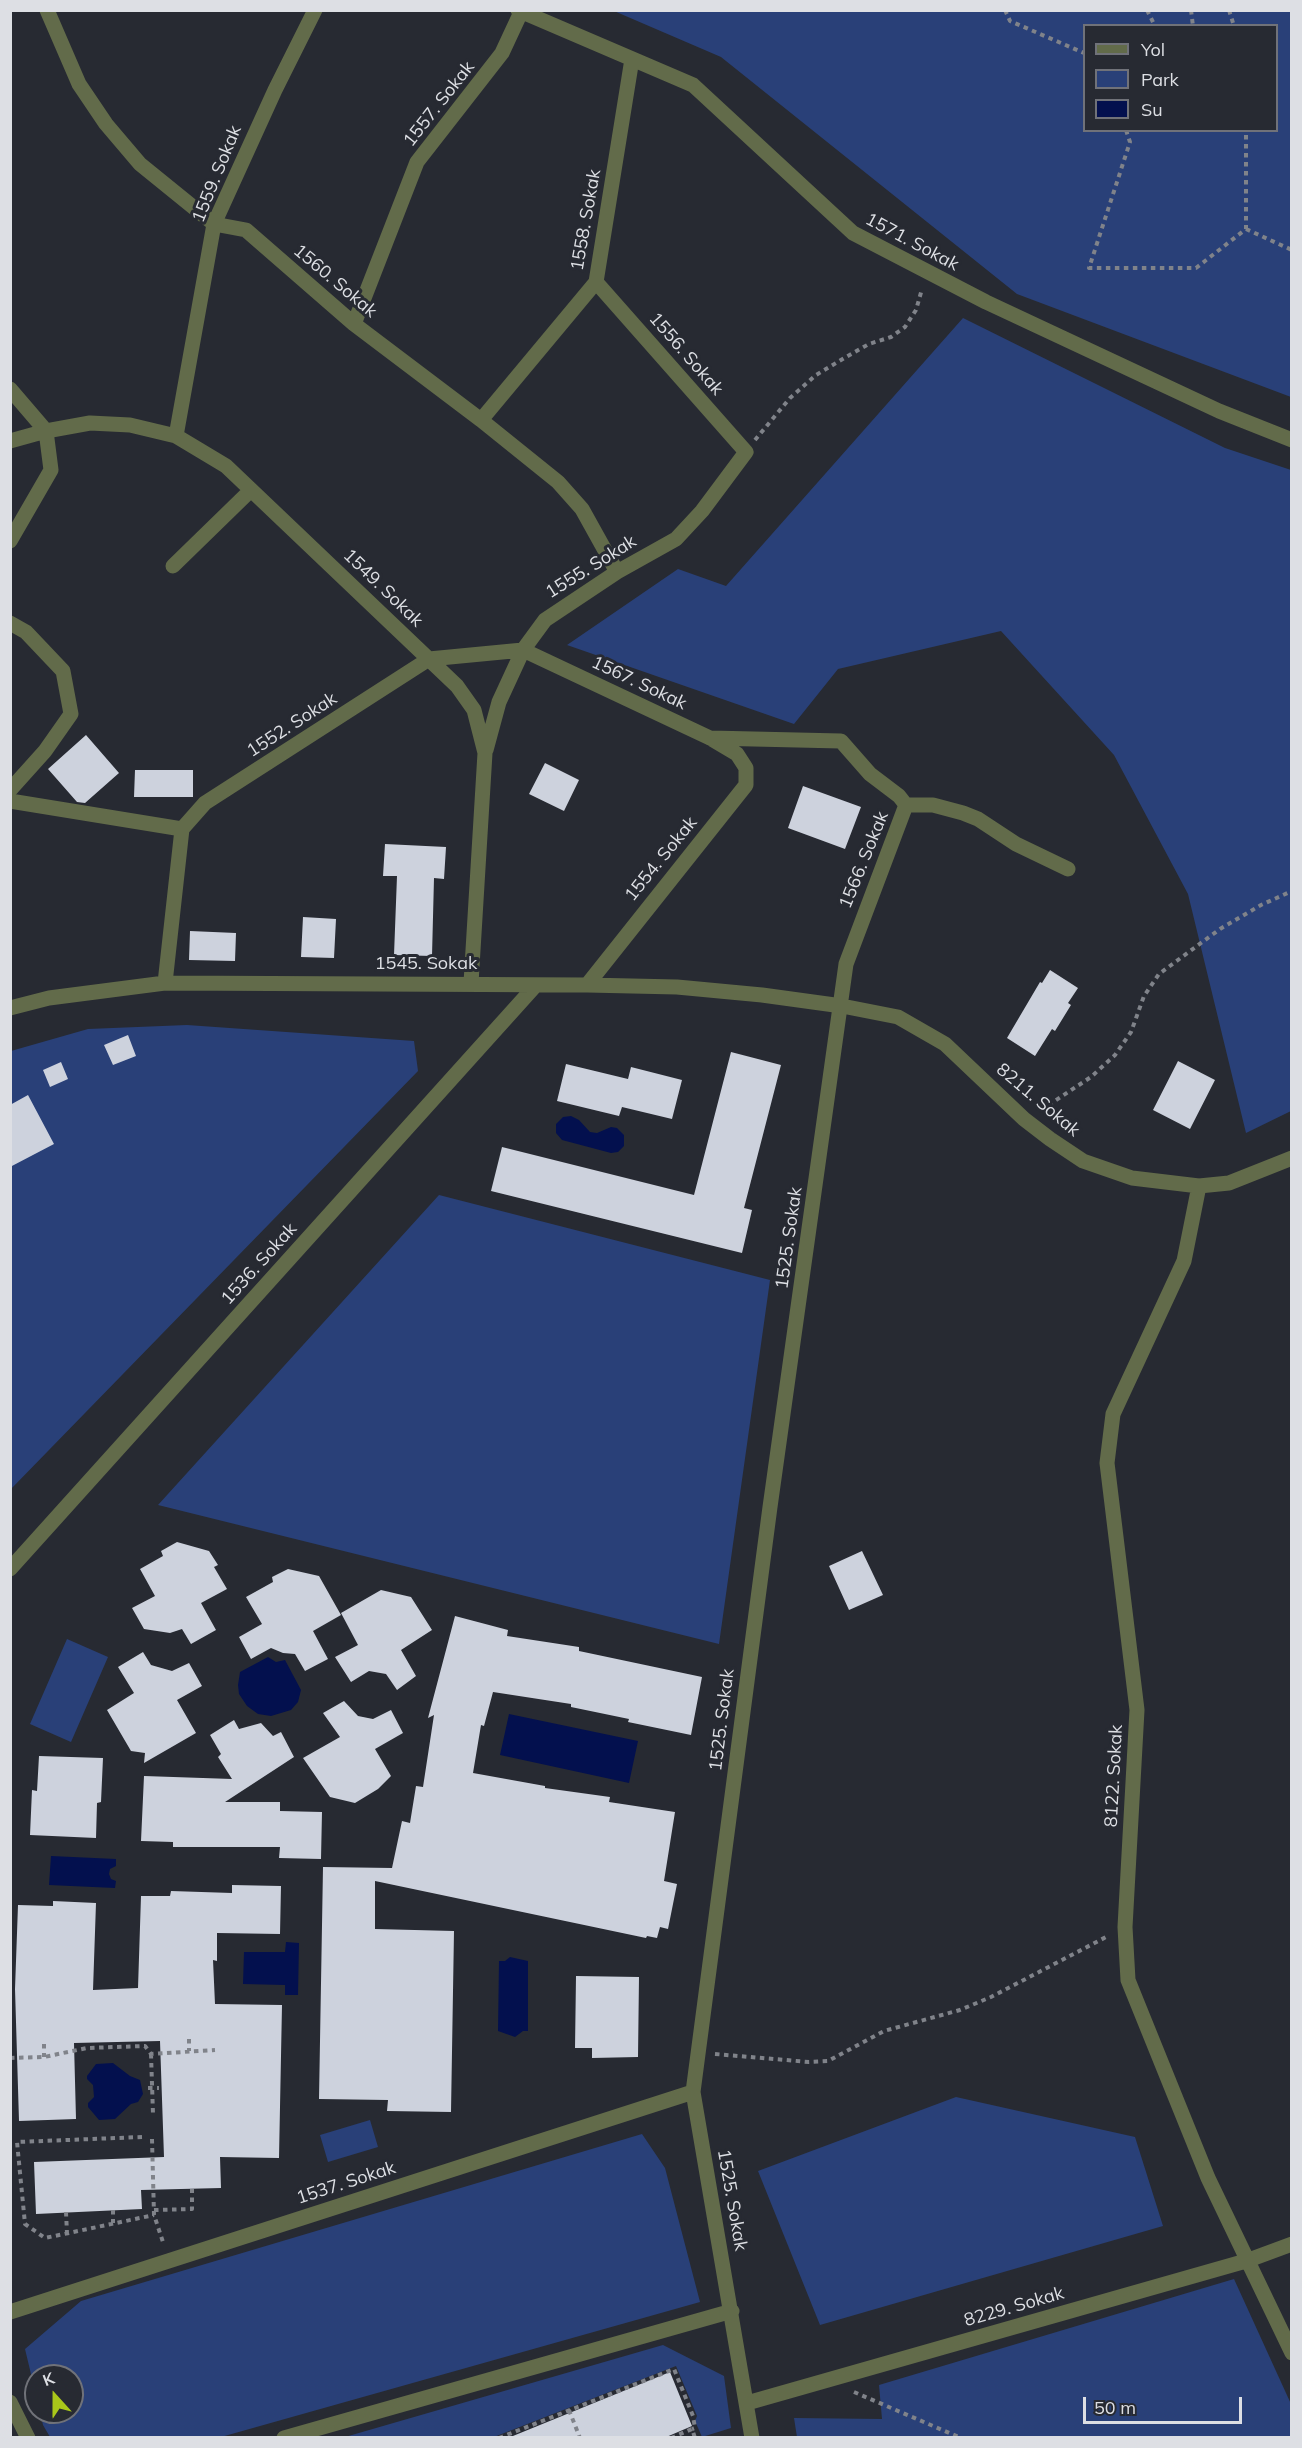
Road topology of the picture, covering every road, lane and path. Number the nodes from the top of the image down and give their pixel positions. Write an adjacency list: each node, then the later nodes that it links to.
1 (47, 10): 11 (street, 1560. Sokak)
2 (315, 10): 11 (street, 1559. Sokak)
3 (1005, 10): 7 (path)
4 (1147, 10): 6 (path)
5 (520, 11): 8 (street, 1571. Sokak); 16 (street, 1557. Sokak)
6 (1154, 24)
7 (1083, 52)
8 (632, 59): 14 (street, 1571. Sokak); 15 (street, 1558. Sokak)
9 (1127, 132): 12 (path)
10 (1246, 132): 12 (path)
11 (214, 224): 16 (street, 1560. Sokak); 20 (street, 1559. Sokak)
12 (1246, 229): 13 (path)
13 (1292, 250)
14 (927, 272): 21 (street, 1571. Sokak); 23 (path)
15 (596, 282): 18 (street, 1558. Sokak); 23 (street, 1556. Sokak)
16 (354, 324): 18 (street, 1560. Sokak)
17 (10, 389): 19 (street)
18 (481, 420): 27 (street, 1560. Sokak)
19 (46, 431): 20 (street, 1549. Sokak); 22 (street, 1549. Sokak); 25 (street)
20 (176, 436): 24 (street, 1549. Sokak)
21 (1292, 440)
22 (10, 441)
23 (746, 452): 27 (street, 1555. Sokak)
24 (251, 490): 26 (street); 30 (street, 1549. Sokak)
25 (10, 541)
26 (173, 566)
27 (617, 572): 29 (street, 1555. Sokak)
28 (10, 622): 34 (street)
29 (523, 650): 30 (street); 31 (street, 1567. Sokak); 32 (street, 1555. Sokak)
30 (429, 659): 32 (street, 1549. Sokak); 37 (street, 1552. Sokak)
31 (710, 738): 33 (street, 1567. Sokak); 36 (street, 1566. Sokak)
32 (485, 753): 41 (street, 1549. Sokak)
33 (737, 754): 43 (street, 1554. Sokak)
34 (10, 790)
35 (10, 801): 37 (street)
36 (906, 805): 38 (street); 44 (street, 1566. Sokak)
37 (182, 829): 40 (street)
38 (1068, 869)
39 (1292, 891): 46 (path)
40 (165, 983): 41 (street, 1545. Sokak); 45 (street, 1545. Sokak)
41 (471, 983): 42 (street, 1545. Sokak)
42 (536, 985): 43 (street, 1545. Sokak); 49 (street, 1536. Sokak)
43 (587, 985): 44 (street, 1545. Sokak)
44 (842, 1006): 46 (street, 8211. Sokak); 55 (street, 1525. Sokak)
45 (10, 1008)
46 (1024, 1119): 48 (street, 8211. Sokak)
47 (1292, 1158): 48 (street, 8211. Sokak)
48 (1199, 1186): 50 (street, 8122. Sokak)
49 (10, 1569)
50 (1125, 1927): 55 (path); 73 (street, 8122. Sokak)
51 (189, 2039): 54 (path)
52 (44, 2044): 57 (path)
53 (215, 2050): 54 (path)
54 (189, 2051): 56 (path)
55 (698, 2052): 61 (street, 1525. Sokak)
56 (151, 2054): 57 (path); 59 (path)
57 (44, 2057): 58 (path)
58 (10, 2058)
59 (150, 2088): 60 (path); 62 (path)
60 (159, 2088)
61 (693, 2092): 72 (street, 1537. Sokak); 74 (street, 1525. Sokak)
62 (153, 2114)
63 (142, 2137): 70 (path)
64 (152, 2139): 68 (path)
65 (192, 2188): 68 (path)
66 (113, 2210): 69 (path)
67 (66, 2212): 70 (path)
68 (154, 2213): 69 (path); 72 (path)
69 (113, 2223): 70 (path)
70 (67, 2233)
71 (1292, 2244): 73 (street, 8229. Sokak)
72 (168, 2261): 75 (street, 1537. Sokak)
73 (1246, 2261): 76 (street, 8122. Sokak); 77 (street, 8229. Sokak)
74 (732, 2311): 79 (street, 1525. Sokak); 83 (street)
75 (10, 2312)
76 (1292, 2353)
77 (821, 2382): 79 (street, 8229. Sokak); 89 (path)
78 (10, 2402): 82 (street)
79 (747, 2403): 88 (street, 1525. Sokak)
80 (569, 2410): 81 (path); 84 (path); 85 (path)
81 (692, 2429): 86 (path); 87 (path)
82 (28, 2438)
83 (284, 2438)
84 (499, 2438)
85 (580, 2438)
86 (671, 2438)
87 (695, 2438)
88 (752, 2438)
89 (961, 2438)

